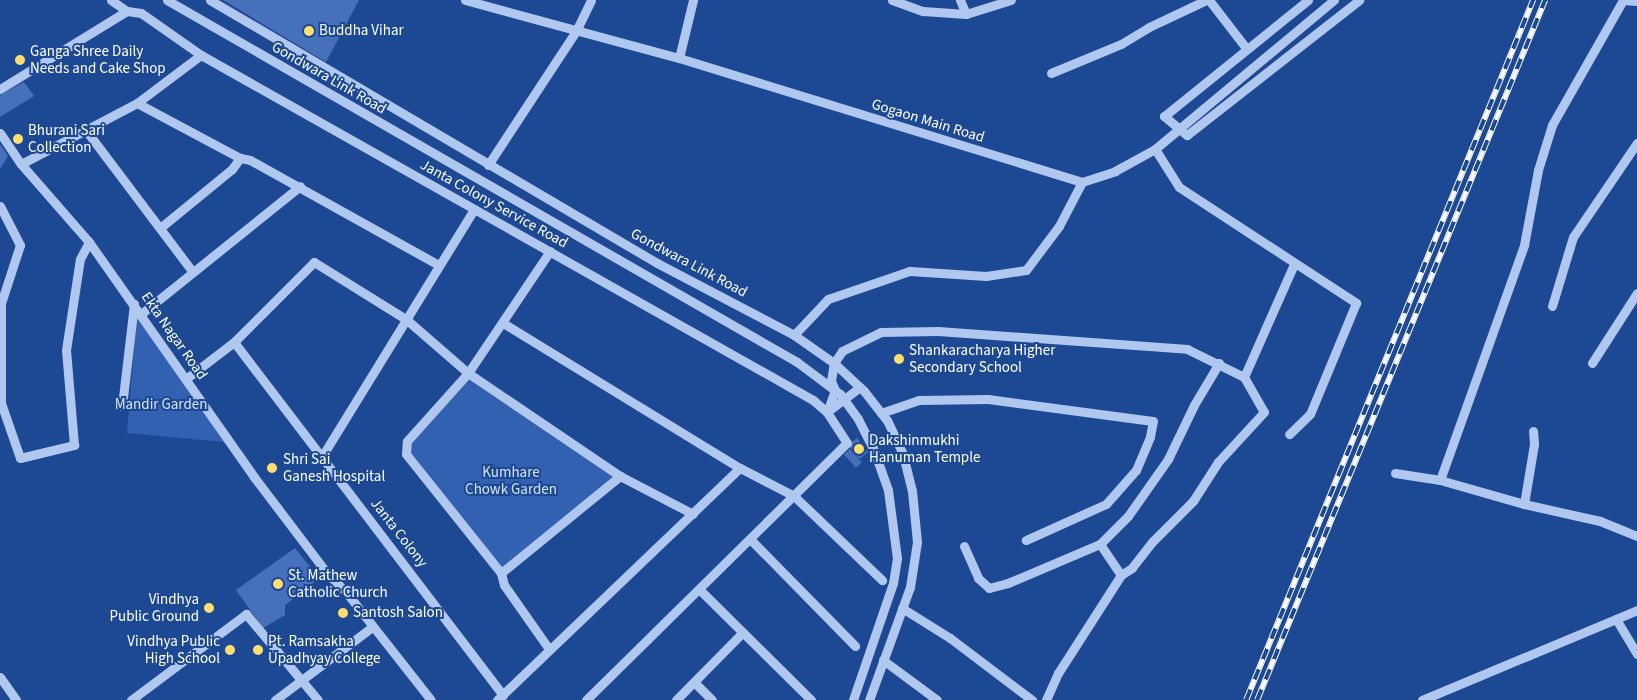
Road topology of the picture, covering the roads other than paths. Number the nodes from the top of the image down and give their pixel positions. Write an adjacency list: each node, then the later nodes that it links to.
1 (112, 0): 16 (street, Janta Colony Service Road)
2 (167, 0): 58 (street, Gondwara Link Road)
3 (210, 0): 32 (street, Gondwara Link Road)
4 (465, 0): 18 (street, Gogaon Main Road)
5 (591, 0): 18 (street)
6 (693, 0): 21 (street)
7 (892, 0): 17 (street)
8 (960, 0): 17 (street)
9 (1011, 0): 17 (street)
10 (1207, 0): 19 (street); 22 (street)
11 (1308, 0): 19 (street)
12 (1334, 0): 25 (street)
13 (1359, 0): 25 (street)
14 (1623, 0): 15 (street); 69 (street)
15 (1637, 1)
16 (127, 11): 20 (street, Janta Colony Service Road); 23 (street)
17 (966, 14)
18 (576, 31): 21 (street, Gogaon Main Road); 32 (street)
19 (1246, 48): 25 (street)
20 (200, 54): 24 (street); 36 (street, Janta Colony Service Road)
21 (679, 58): 33 (street, Gogaon Main Road)
22 (1050, 73)
23 (0, 89)
24 (137, 103): 26 (street); 30 (street)
25 (1176, 128): 29 (street)
26 (85, 129): 31 (street); 37 (street)
27 (0, 134): 31 (street, Ekta Nagar Road)
28 (1637, 143): 45 (street)
29 (1155, 149): 33 (street); 41 (street)
30 (240, 158): 34 (street); 37 (street)
31 (21, 164): 38 (street, Ekta Nagar Road)
32 (488, 165): 49 (street, Gondwara Link Road)
33 (1082, 182): 49 (street)
34 (300, 186): 40 (street); 42 (street)
35 (0, 206): 59 (street)
36 (474, 208): 39 (street, Janta Colony Service Road); 40 (street)
37 (160, 228): 42 (street)
38 (89, 242): 44 (street, Ekta Nagar Road); 59 (street)
39 (550, 251): 48 (street); 61 (street, Janta Colony Service Road)
40 (437, 264): 47 (street)
41 (1294, 264): 55 (street); 64 (street)
42 (192, 271): 46 (street)
43 (1637, 293): 53 (street)
44 (134, 304): 46 (street, Ekta Nagar Road); 60 (street)
45 (1552, 306)
46 (141, 314): 56 (street, Ekta Nagar Road)
47 (407, 320): 50 (street); 54 (street); 65 (street)
48 (503, 323): 54 (street); 66 (street)
49 (794, 335): 51 (street, Gondwara Link Road)
50 (234, 342): 56 (street); 65 (street, Janta Colony)
51 (834, 363): 52 (street); 57 (street, Gondwara Link Road); 58 (street)
52 (1219, 363): 55 (street); 76 (street)
53 (1592, 364)
54 (468, 373): 68 (street); 78 (street)
55 (1244, 377): 79 (street)
56 (187, 378): 85 (street, Ekta Nagar Road)
57 (860, 387): 58 (street); 62 (street, Gondwara Link Road)
58 (840, 394): 61 (street); 104 (street)
59 (1, 403)
60 (122, 406)
61 (827, 412): 70 (street, Janta Colony Service Road)
62 (881, 413): 75 (street); 82 (street, Gondwara Link Road)
63 (1533, 431): 71 (street)
64 (1289, 434)
65 (321, 458): 94 (street, Janta Colony)
66 (740, 468): 70 (street); 72 (street)
67 (1394, 473): 69 (street)
68 (620, 476): 72 (street); 78 (street)
69 (1440, 480): 71 (street)
70 (794, 496): 74 (street); 80 (street)
71 (1524, 504): 73 (street)
72 (693, 514): 88 (street)
73 (1637, 536)
74 (750, 539): 81 (street); 87 (street)
75 (1026, 540)
76 (1100, 544): 77 (street); 79 (street)
77 (964, 546)
78 (501, 573): 88 (street)
79 (1121, 575): 108 (street)
80 (882, 580)
81 (699, 589): 86 (street); 100 (street)
82 (902, 608): 90 (street, Gondwara Link Road); 107 (street)
83 (1637, 610): 84 (street)
84 (1616, 619): 89 (street); 109 (street)
85 (371, 628): 92 (street); 99 (street, Ekta Nagar Road)
86 (742, 632): 93 (street); 103 (street)
87 (855, 646)
88 (549, 649): 94 (street)
89 (1637, 654)
90 (884, 660): 105 (street, Gondwara Link Road); 106 (street)
91 (0, 677): 95 (street)
92 (300, 683): 96 (street); 97 (street); 98 (street)
93 (695, 683): 101 (street); 102 (street)
94 (500, 697)
95 (16, 700)
96 (131, 700)
97 (275, 700)
98 (318, 700)
99 (431, 700)
100 (587, 700)
101 (676, 700)
102 (712, 700)
103 (811, 700)
104 (853, 700)
105 (869, 700)
106 (937, 700)
107 (1032, 700)
108 (1046, 700)
109 (1422, 700)

